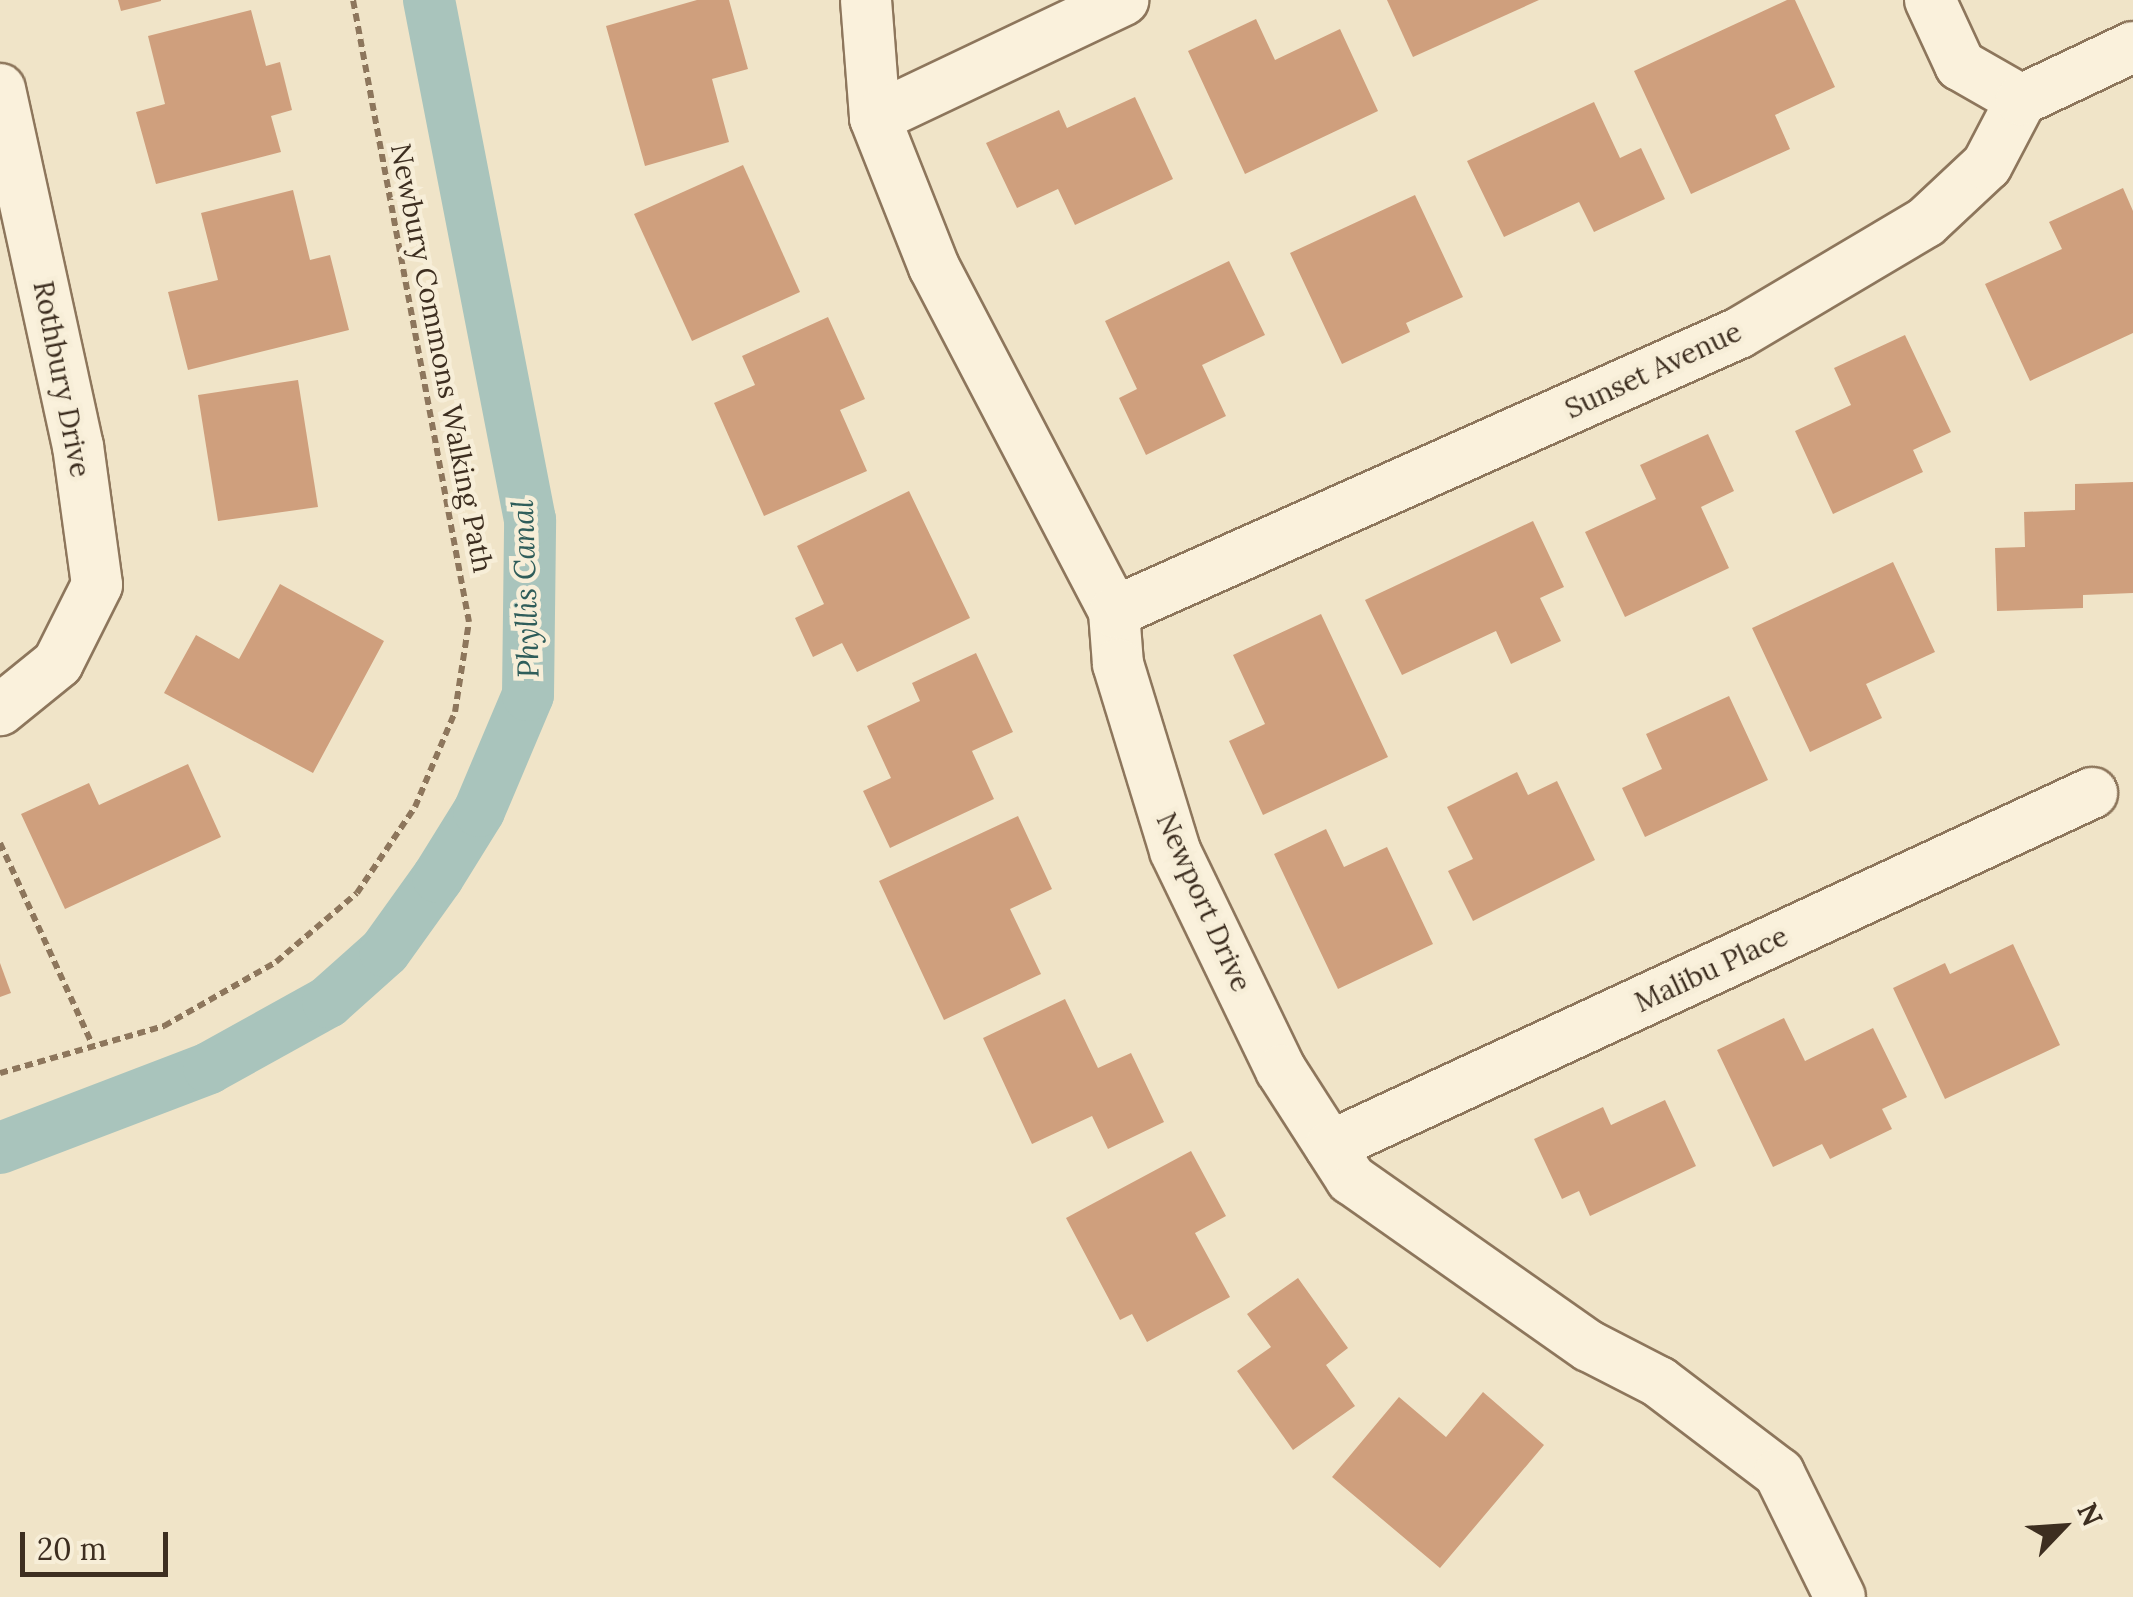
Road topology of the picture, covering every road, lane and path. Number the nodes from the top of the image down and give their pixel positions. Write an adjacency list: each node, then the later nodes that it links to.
1 (353, 0): 13 (path, Newbury Commons Walking Path)
2 (866, 0): 8 (street, Newport Drive)
3 (1123, 0): 8 (street)
4 (1930, 0): 7 (street)
5 (2133, 47): 7 (street)
6 (0, 89): 10 (street, Rothbury Drive)
7 (2021, 100): 9 (street, Sunset Avenue)
8 (876, 118): 9 (street, Newport Drive)
9 (1114, 612): 15 (street, Newport Drive)
10 (0, 710)
11 (2092, 792): 15 (street, Malibu Place)
12 (0, 843): 13 (path)
13 (93, 1046): 14 (path, Newbury Commons Walking Path)
14 (0, 1073)
15 (1330, 1146): 16 (street, Newport Drive)
16 (1840, 1597)

